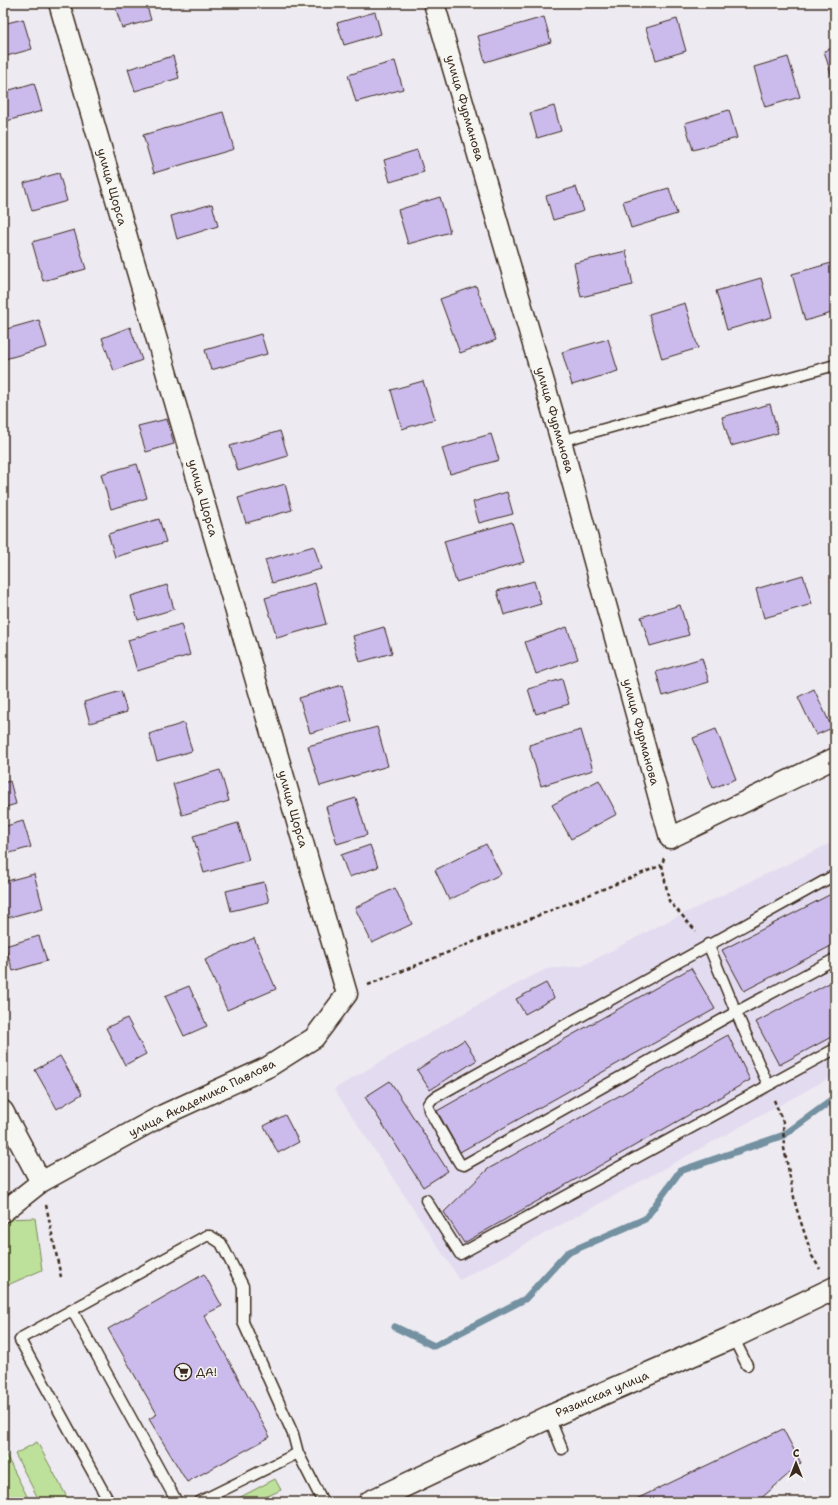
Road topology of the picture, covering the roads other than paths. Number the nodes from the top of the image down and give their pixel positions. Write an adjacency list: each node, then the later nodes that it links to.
1 (59, 3): 9 (street, улица Щорса)
2 (434, 3): 4 (street, улица Фурманова)
3 (835, 365): 4 (lane)
4 (561, 441): 5 (street, улица Фурманова)
5 (835, 758)
6 (835, 875): 7 (lane)
7 (708, 944): 10 (lane); 10 (lane)
8 (835, 959): 10 (lane)
9 (347, 994): 14 (street, улица Академика Павлова)
10 (736, 1012): 12 (lane)
11 (835, 1049): 12 (lane)
12 (768, 1085): 15 (lane)
13 (3, 1111): 14 (street)
14 (41, 1182): 16 (street, улица Академика Павлова)
15 (426, 1200)
16 (3, 1212)
17 (833, 1289): 19 (main road, Рязанская улица)
18 (72, 1310): 23 (lane); 24 (lane); 25 (lane)
19 (733, 1337): 20 (lane); 21 (main road, Рязанская улица)
20 (748, 1366)
21 (549, 1417): 22 (lane); 28 (main road, Рязанская улица)
22 (562, 1449)
23 (298, 1453): 26 (lane); 27 (lane)
24 (109, 1502)
25 (177, 1502)
26 (199, 1502)
27 (323, 1502)
28 (370, 1502)

